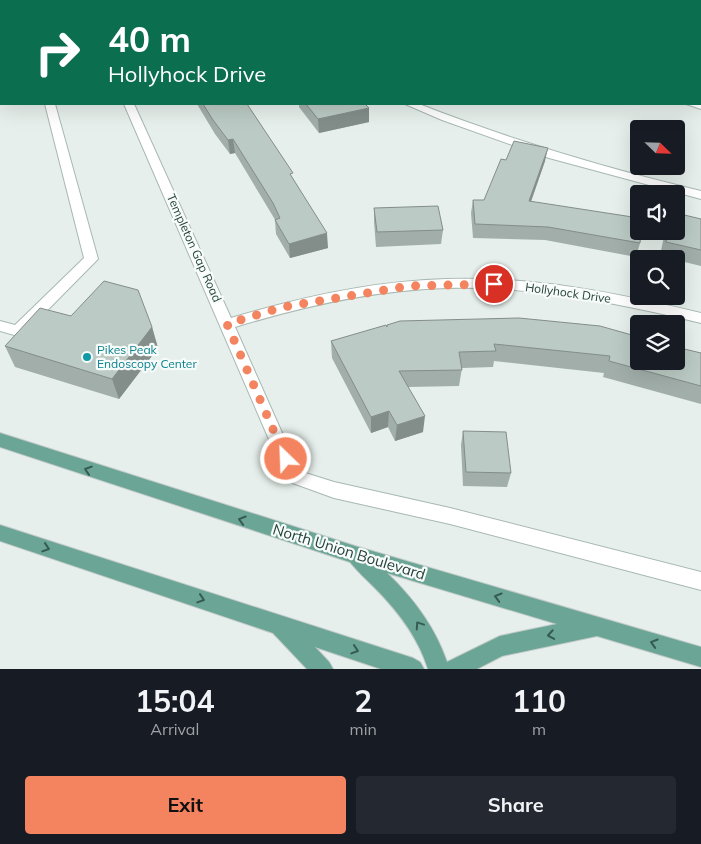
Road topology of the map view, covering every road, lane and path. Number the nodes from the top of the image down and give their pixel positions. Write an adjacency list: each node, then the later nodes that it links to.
1 (50, 105): 7 (street)
2 (129, 105): 6 (street, Templeton Gap Road)
3 (412, 105): 4 (street)
4 (701, 195)
5 (701, 318): 6 (street, Hollyhock Drive)
6 (227, 324): 11 (street, Templeton Gap Road)
7 (0, 326)
8 (0, 440): 10 (main road, North Union Boulevard, one-way to 8)
9 (0, 533): 12 (main road, one-way to 12)
10 (355, 555): 13 (main road, North Union Boulevard, one-way to 10); 17 (main road, one-way to 10)
11 (701, 581)
12 (278, 624): 15 (main road); 16 (main road, one-way to 16)
13 (599, 626): 14 (main road, North Union Boulevard, one-way to 13); 18 (main road, one-way to 18)
14 (701, 657)
15 (322, 669)
16 (413, 669)
17 (439, 669)
18 (455, 669)

